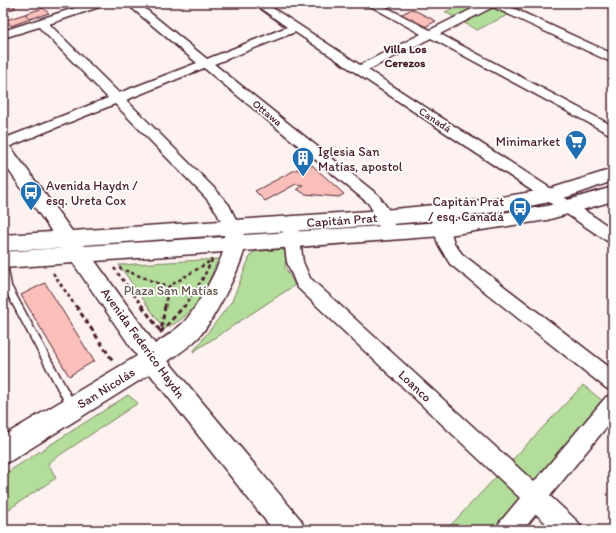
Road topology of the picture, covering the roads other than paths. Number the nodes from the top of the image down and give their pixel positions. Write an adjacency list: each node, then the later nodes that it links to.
1 (100, 3): 6 (street)
2 (131, 3): 11 (street, Ottawa)
3 (370, 3): 8 (street)
4 (492, 3): 8 (street); 10 (street)
5 (264, 4): 7 (street, Canadá)
6 (42, 22): 9 (street); 13 (street)
7 (295, 28): 11 (street); 12 (street, Canadá)
8 (430, 34): 12 (street); 14 (street)
9 (3, 35)
10 (613, 59)
11 (205, 63): 13 (street); 22 (street, Ottawa)
12 (359, 70): 19 (street, Canadá)
13 (117, 99): 15 (street); 24 (street)
14 (613, 132)
15 (3, 144)
16 (3, 149): 26 (street, Avenida Federico Haydn)
17 (613, 175): 19 (street, Capitán Prat)
18 (613, 194): 20 (street, Capitán Prat)
19 (550, 195): 20 (street, Canadá); 21 (street, Capitán Prat)
20 (569, 208): 21 (street, Capitán Prat); 25 (street, Canadá)
21 (439, 220): 22 (street, Capitán Prat); 29 (street)
22 (386, 225): 23 (street, Capitán Prat)
23 (291, 232): 24 (street, Capitán Prat); 33 (street, Loanco)
24 (234, 236): 26 (street, Capitán Prat); 28 (street, San Nicolás)
25 (613, 237)
26 (73, 247): 27 (street, Capitán Prat); 28 (street, Avenida Federico Haydn)
27 (5, 251): 31 (lane)
28 (162, 346): 31 (street, San Nicolás); 34 (street, Avenida Federico Haydn)
29 (613, 382)
30 (613, 404): 33 (street)
31 (73, 408): 32 (street, San Nicolás)
32 (3, 451)
33 (536, 498): 35 (street); 36 (street, Loanco)
34 (291, 530)
35 (508, 530)
36 (570, 530)

